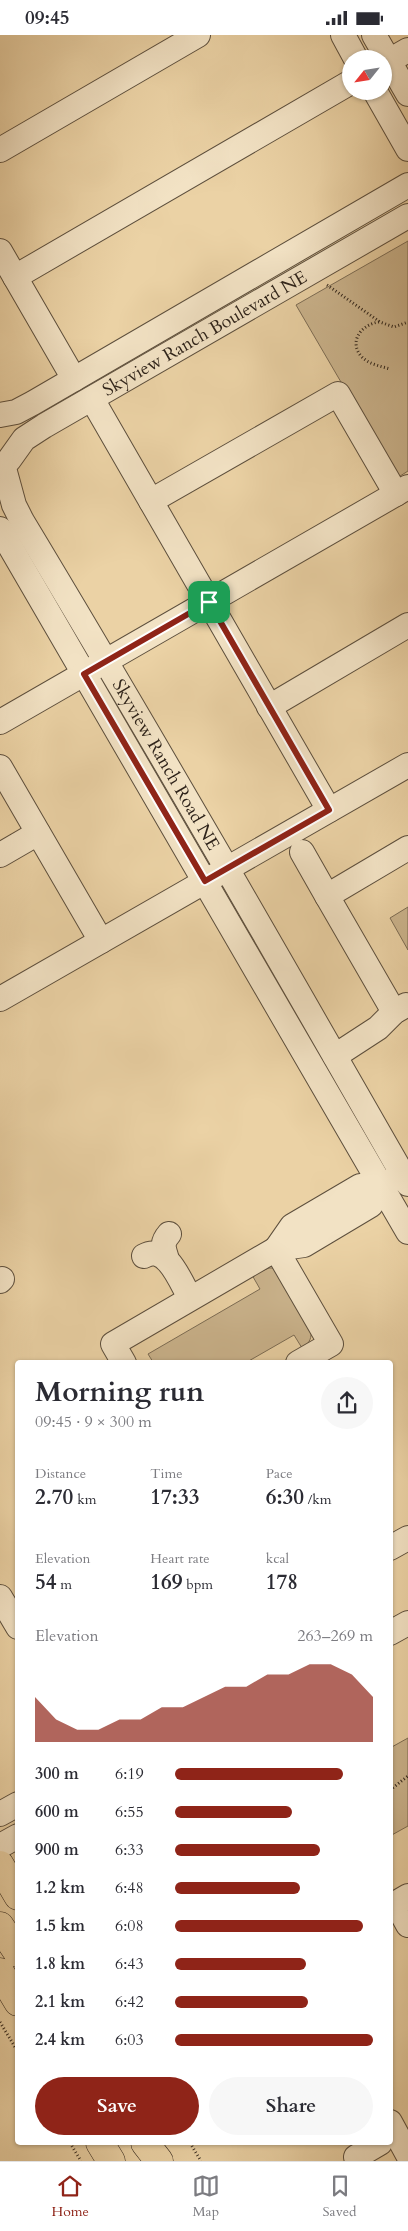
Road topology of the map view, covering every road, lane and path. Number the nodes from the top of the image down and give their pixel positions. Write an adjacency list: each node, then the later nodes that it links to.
1 (198, 35): 10 (street)
2 (343, 35): 4 (street)
3 (374, 35): 5 (street)
4 (351, 50)
5 (398, 56): 7 (street)
6 (342, 87): 14 (street)
7 (408, 94)
8 (380, 100): 9 (street)
9 (408, 149)
10 (0, 150)
11 (408, 185): 19 (street, Skyview Ranch Boulevard NE)
12 (408, 216): 20 (street, Skyview Ranch Boulevard NE)
13 (0, 251): 14 (street)
14 (15, 277): 19 (street)
15 (326, 285): 16 (path)
16 (380, 322): 17 (path); 18 (path)
17 (408, 323)
18 (390, 369)
19 (74, 379): 21 (street, Skyview Ranch Boulevard NE)
20 (92, 399): 23 (street, Skyview Ranch Boulevard NE); 25 (street)
21 (0, 415)
22 (0, 427): 23 (street, Skyview Ranch Road NE)
23 (5, 470): 29 (street, Skyview Ranch Road NE)
24 (402, 491): 25 (street); 27 (street)
25 (151, 501): 27 (street)
26 (0, 529): 30 (street, Skyview Ranch Road NE)
27 (209, 602): 29 (street); 31 (street)
28 (408, 625): 31 (street)
29 (106, 661): 30 (street); 40 (street, Skyview Ranch Road NE)
30 (84, 674): 32 (street); 41 (street, Skyview Ranch Road NE)
31 (269, 707): 35 (street)
32 (0, 723)
33 (408, 765): 35 (street)
34 (0, 767): 36 (street)
35 (329, 810): 40 (street)
36 (38, 833): 39 (street); 43 (street)
37 (408, 848): 42 (street)
38 (302, 852): 42 (street)
39 (0, 855)
40 (227, 868): 41 (street); 46 (street, Skyview Ranch Road NE)
41 (205, 881): 43 (street); 48 (street, Skyview Ranch Road NE)
42 (327, 896): 45 (street)
43 (101, 941): 44 (street)
44 (0, 999)
45 (401, 1008): 46 (street)
46 (335, 1056): 47 (street, Skyview Ranch Road NE)
47 (406, 1176): 48 (street)
48 (381, 1187): 49 (street, Skyview Ranch Road NE); 51 (street)
49 (408, 1233)
50 (159, 1249): 52 (street)
51 (276, 1249): 52 (street); 54 (street)
52 (190, 1298): 53 (street)
53 (122, 1360)
54 (303, 1360)
55 (408, 1538): 56 (street)
56 (393, 1547)
57 (0, 1597): 58 (street)
58 (15, 1622)
59 (408, 1623): 60 (street)
60 (393, 1631)
61 (408, 1776): 62 (path)
62 (393, 1788)
63 (15, 1806): 64 (street)
64 (0, 1814)
65 (15, 1838): 66 (street)
66 (0, 1846)
67 (0, 1865): 68 (main road)
68 (15, 1891)
69 (408, 1895): 70 (street)
70 (408, 1925)
71 (0, 1926): 72 (main road)
72 (15, 1948)
73 (0, 1972): 74 (main road)
74 (15, 1997)
75 (0, 2022): 76 (path)
76 (15, 2047)
77 (393, 2132): 85 (street)
78 (71, 2145): 86 (path)
79 (101, 2145): 87 (main road)
80 (147, 2145): 88 (main road)
81 (161, 2145): 89 (main road)
82 (191, 2145): 90 (path)
83 (369, 2145): 84 (street)
84 (354, 2153)
85 (408, 2155)
86 (81, 2161)
87 (111, 2161)
88 (159, 2161)
89 (171, 2161)
90 (201, 2161)

